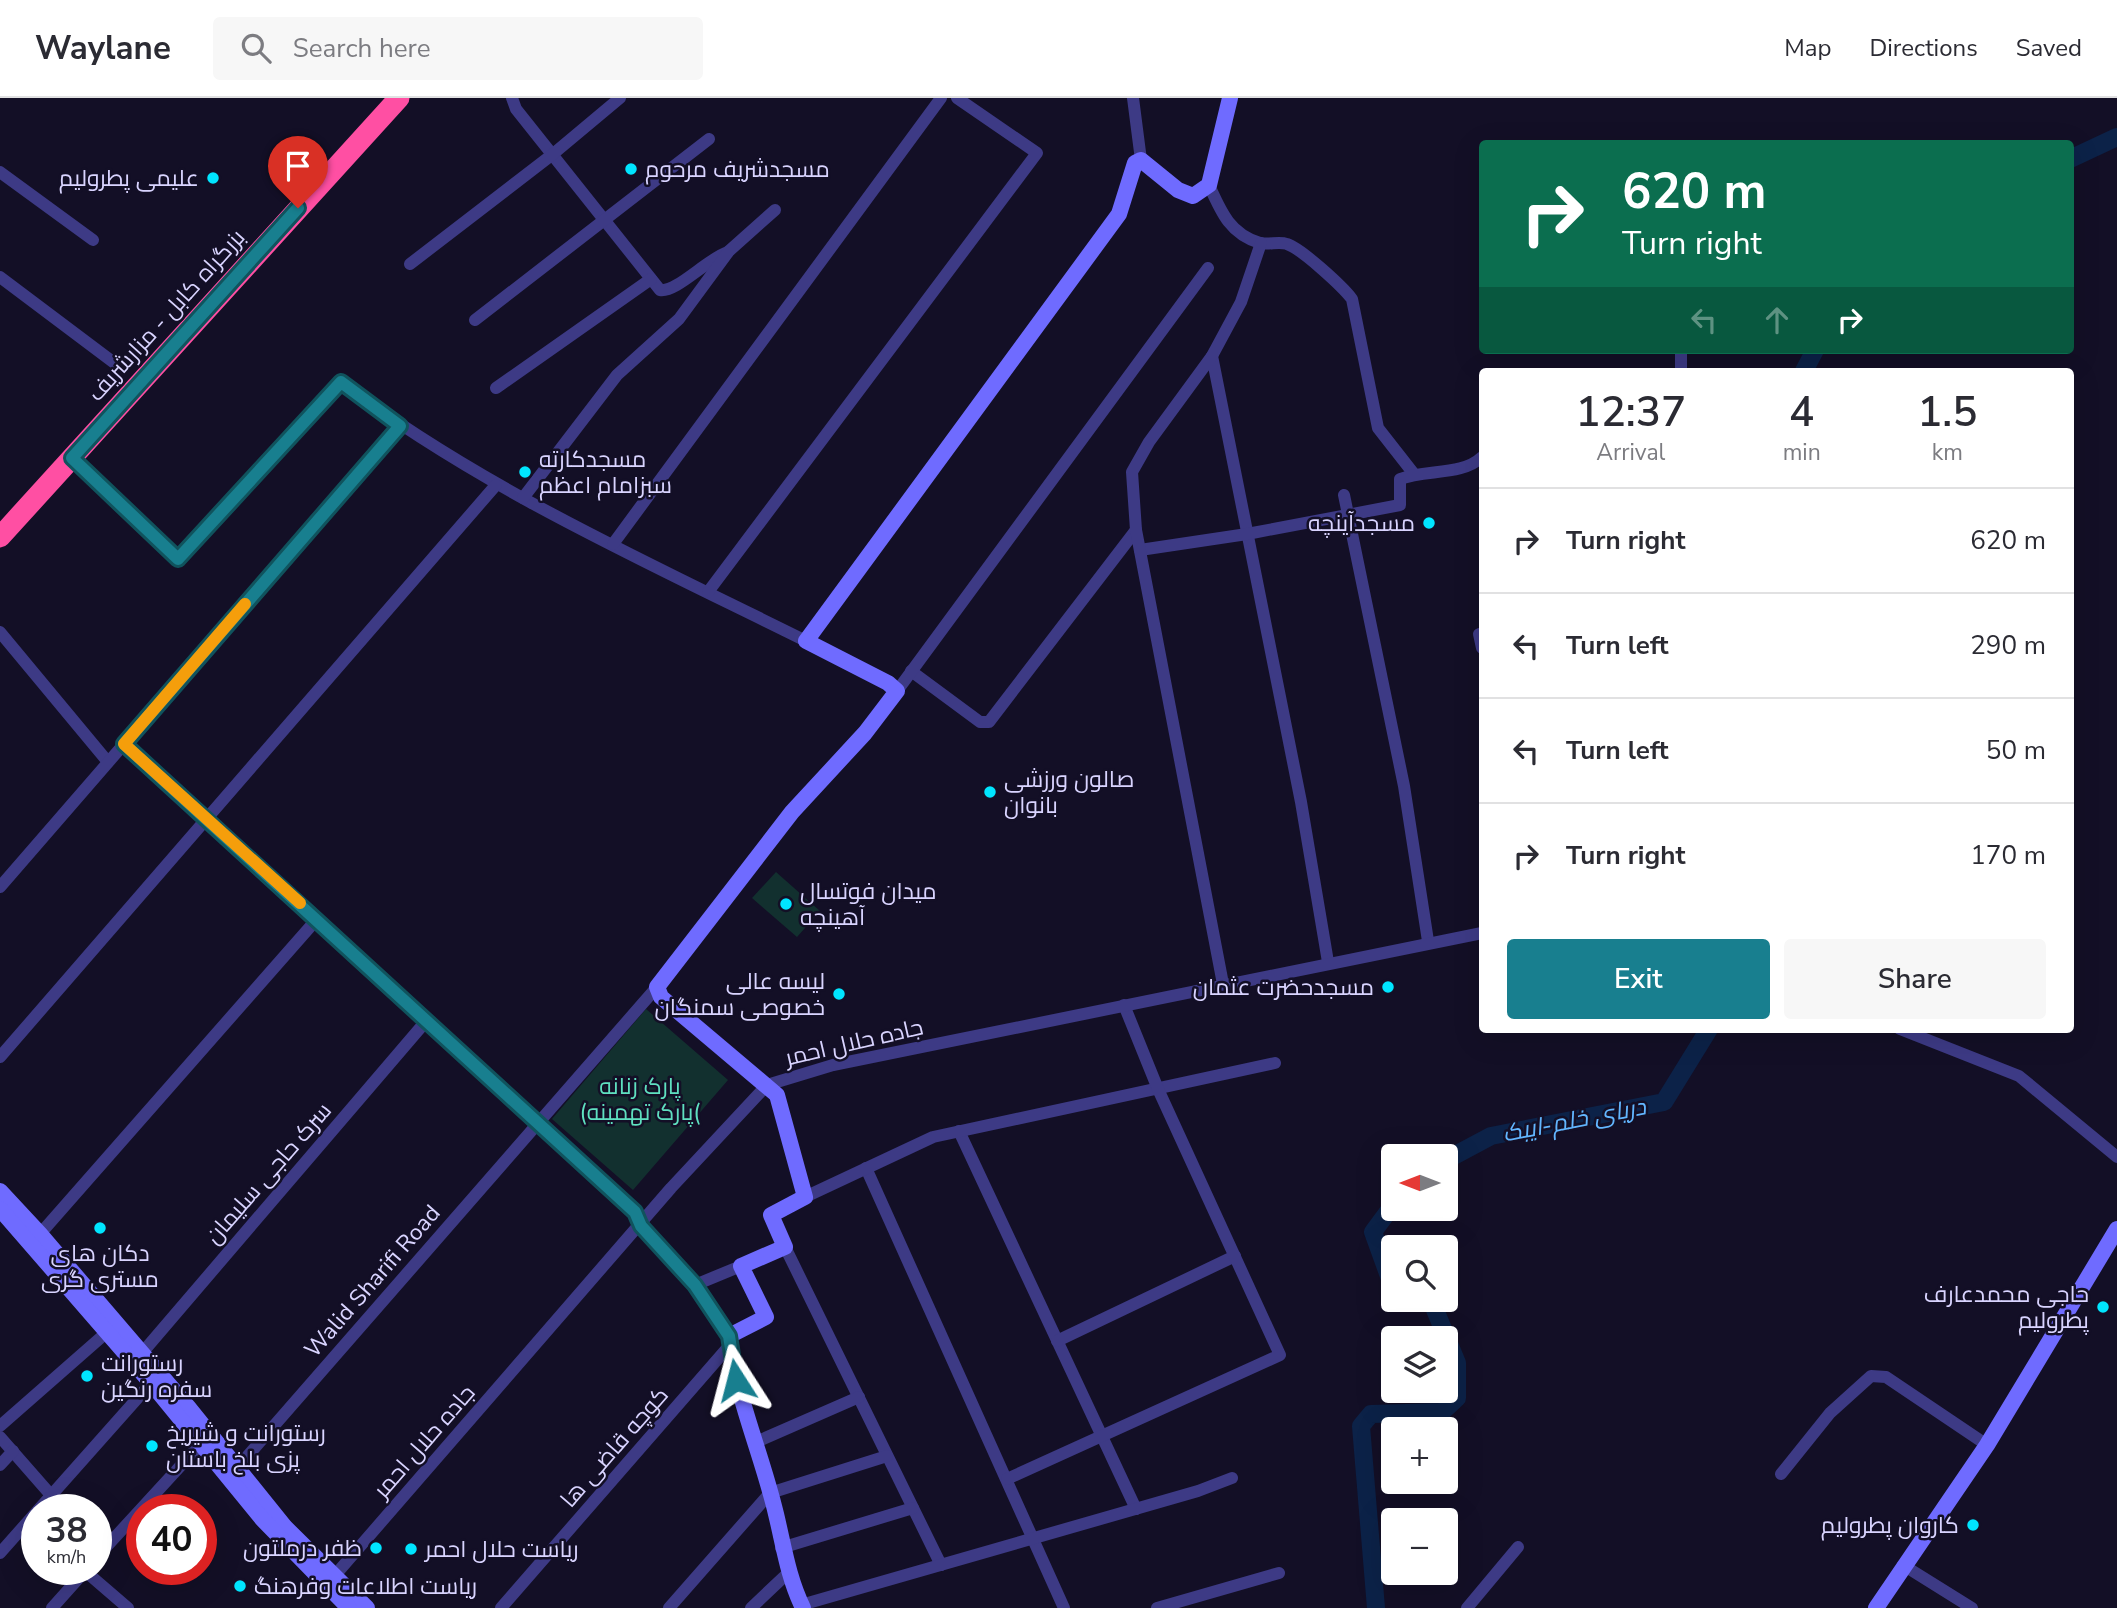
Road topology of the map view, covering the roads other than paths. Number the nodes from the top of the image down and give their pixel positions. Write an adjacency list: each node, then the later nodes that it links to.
1 (399, 98): 27 (highway, بزرگراه کابل - مزارشریف)
2 (512, 98): 9 (street)
3 (620, 98): 9 (street)
4 (941, 98): 37 (street)
5 (957, 98): 39 (street)
6 (1133, 98): 10 (street)
7 (1230, 98): 12 (street)
8 (709, 139): 14 (street)
9 (553, 154): 14 (street); 18 (street)
10 (1141, 160): 12 (street); 41 (street)
11 (0, 172): 15 (street)
12 (1209, 185): 16 (street)
13 (775, 210): 17 (street)
14 (606, 220): 21 (street); 22 (street)
15 (93, 240)
16 (1261, 243): 23 (street); 29 (street)
17 (729, 251): 21 (street); 32 (street)
18 (410, 264)
19 (1208, 268): 42 (street)
20 (0, 277): 24 (street)
21 (651, 279): 25 (street)
22 (475, 320)
23 (1212, 356): 34 (street); 35 (street)
24 (121, 368)
25 (496, 388)
26 (400, 426): 27 (street); 30 (street); 44 (street)
27 (72, 458): 36 (highway, بزرگراه کابل - مزارشریف)
28 (1479, 460): 29 (street)
29 (1414, 474): 33 (street)
30 (496, 485): 32 (street); 46 (street)
31 (1343, 495): 33 (street)
32 (523, 498): 37 (street)
33 (1347, 515): 35 (street); 50 (street)
34 (1136, 530): 38 (street); 42 (street)
35 (1247, 534): 38 (street); 51 (street)
36 (0, 537)
37 (613, 544): 39 (street)
38 (1140, 550): 52 (street)
39 (708, 592): 41 (street)
40 (0, 632): 45 (street)
41 (806, 641): 43 (street)
42 (911, 671): 43 (street)
43 (897, 691): 53 (street)
44 (124, 744): 45 (street); 46 (street)
45 (108, 762): 47 (street)
46 (208, 820): 48 (street); 57 (street)
47 (0, 887)
48 (317, 919): 55 (street); 70 (street)
49 (1479, 933): 50 (street, جاده حلال احمر)
50 (1428, 941): 51 (street, جاده حلال احمر)
51 (1328, 962): 52 (street, جاده حلال احمر)
52 (1223, 984): 54 (street, جاده حلال احمر)
53 (656, 987): 59 (street); 61 (street, Walid Sharifi Road)
54 (1124, 1005): 59 (street, جاده حلال احمر); 60 (street)
55 (426, 1020): 61 (street); 78 (street, سرک حاجی سلیمان)
56 (1910, 1033): 63 (street)
57 (0, 1056)
58 (1275, 1063): 60 (street)
59 (768, 1084): 66 (street); 68 (street, جاده حلال احمر)
60 (1158, 1089): 62 (street); 72 (street)
61 (537, 1122): 68 (street); 90 (street, Walid Sharifi Road)
62 (959, 1131): 64 (street); 77 (street)
63 (2117, 1157)
64 (866, 1168): 66 (street); 93 (street)
65 (0, 1192): 70 (street)
66 (805, 1197): 71 (street)
67 (0, 1209): 75 (street)
68 (641, 1226): 74 (street); 108 (street, جاده حلال احمر)
69 (2117, 1229): 86 (street)
70 (40, 1234): 78 (street)
71 (785, 1247): 73 (street); 80 (street)
72 (1235, 1256): 77 (street); 82 (street)
73 (741, 1266): 74 (street); 76 (street)
74 (695, 1285): 76 (street)
75 (106, 1333): 79 (street); 81 (street)
76 (729, 1340): 85 (street); 116 (street, کوچه قاضی ها)
77 (1057, 1341): 82 (street)
78 (142, 1353): 84 (street)
79 (151, 1383): 84 (street); 95 (street)
80 (859, 1397): 85 (street); 88 (street)
81 (0, 1426)
82 (1102, 1436): 93 (street); 97 (street)
83 (0, 1437): 87 (street)
84 (206, 1439): 90 (street); 100 (street); 108 (street)
85 (756, 1442): 94 (street)
86 (1987, 1445): 91 (street); 105 (street)
87 (13, 1451): 89 (street); 95 (street)
88 (887, 1456): 94 (street); 96 (street)
89 (0, 1465)
90 (238, 1467): 108 (street)
91 (1781, 1474)
92 (1232, 1478): 97 (street)
93 (1007, 1479): 99 (street)
94 (770, 1493): 102 (street); 117 (street)
95 (50, 1494)
96 (913, 1508): 102 (street); 104 (street)
97 (1136, 1509): 99 (street)
98 (21, 1528): 103 (street)
99 (1034, 1538): 104 (street); 119 (street)
100 (112, 1541)
101 (1518, 1547): 121 (street)
102 (781, 1548): 106 (street)
103 (0, 1553)
104 (940, 1565): 111 (street)
105 (1903, 1565): 122 (street); 123 (street)
106 (788, 1573): 111 (street); 118 (street)
107 (1279, 1573): 120 (street)
108 (329, 1581): 114 (street); 115 (street)
109 (72, 1585): 112 (street)
110 (102, 1585): 113 (street)
111 (802, 1606)
112 (52, 1608)
113 (128, 1608)
114 (349, 1608)
115 (367, 1608)
116 (501, 1608)
117 (669, 1608)
118 (751, 1608)
119 (1065, 1608)
120 (1157, 1608)
121 (1467, 1608)
122 (1876, 1608)
123 (1972, 1608)

